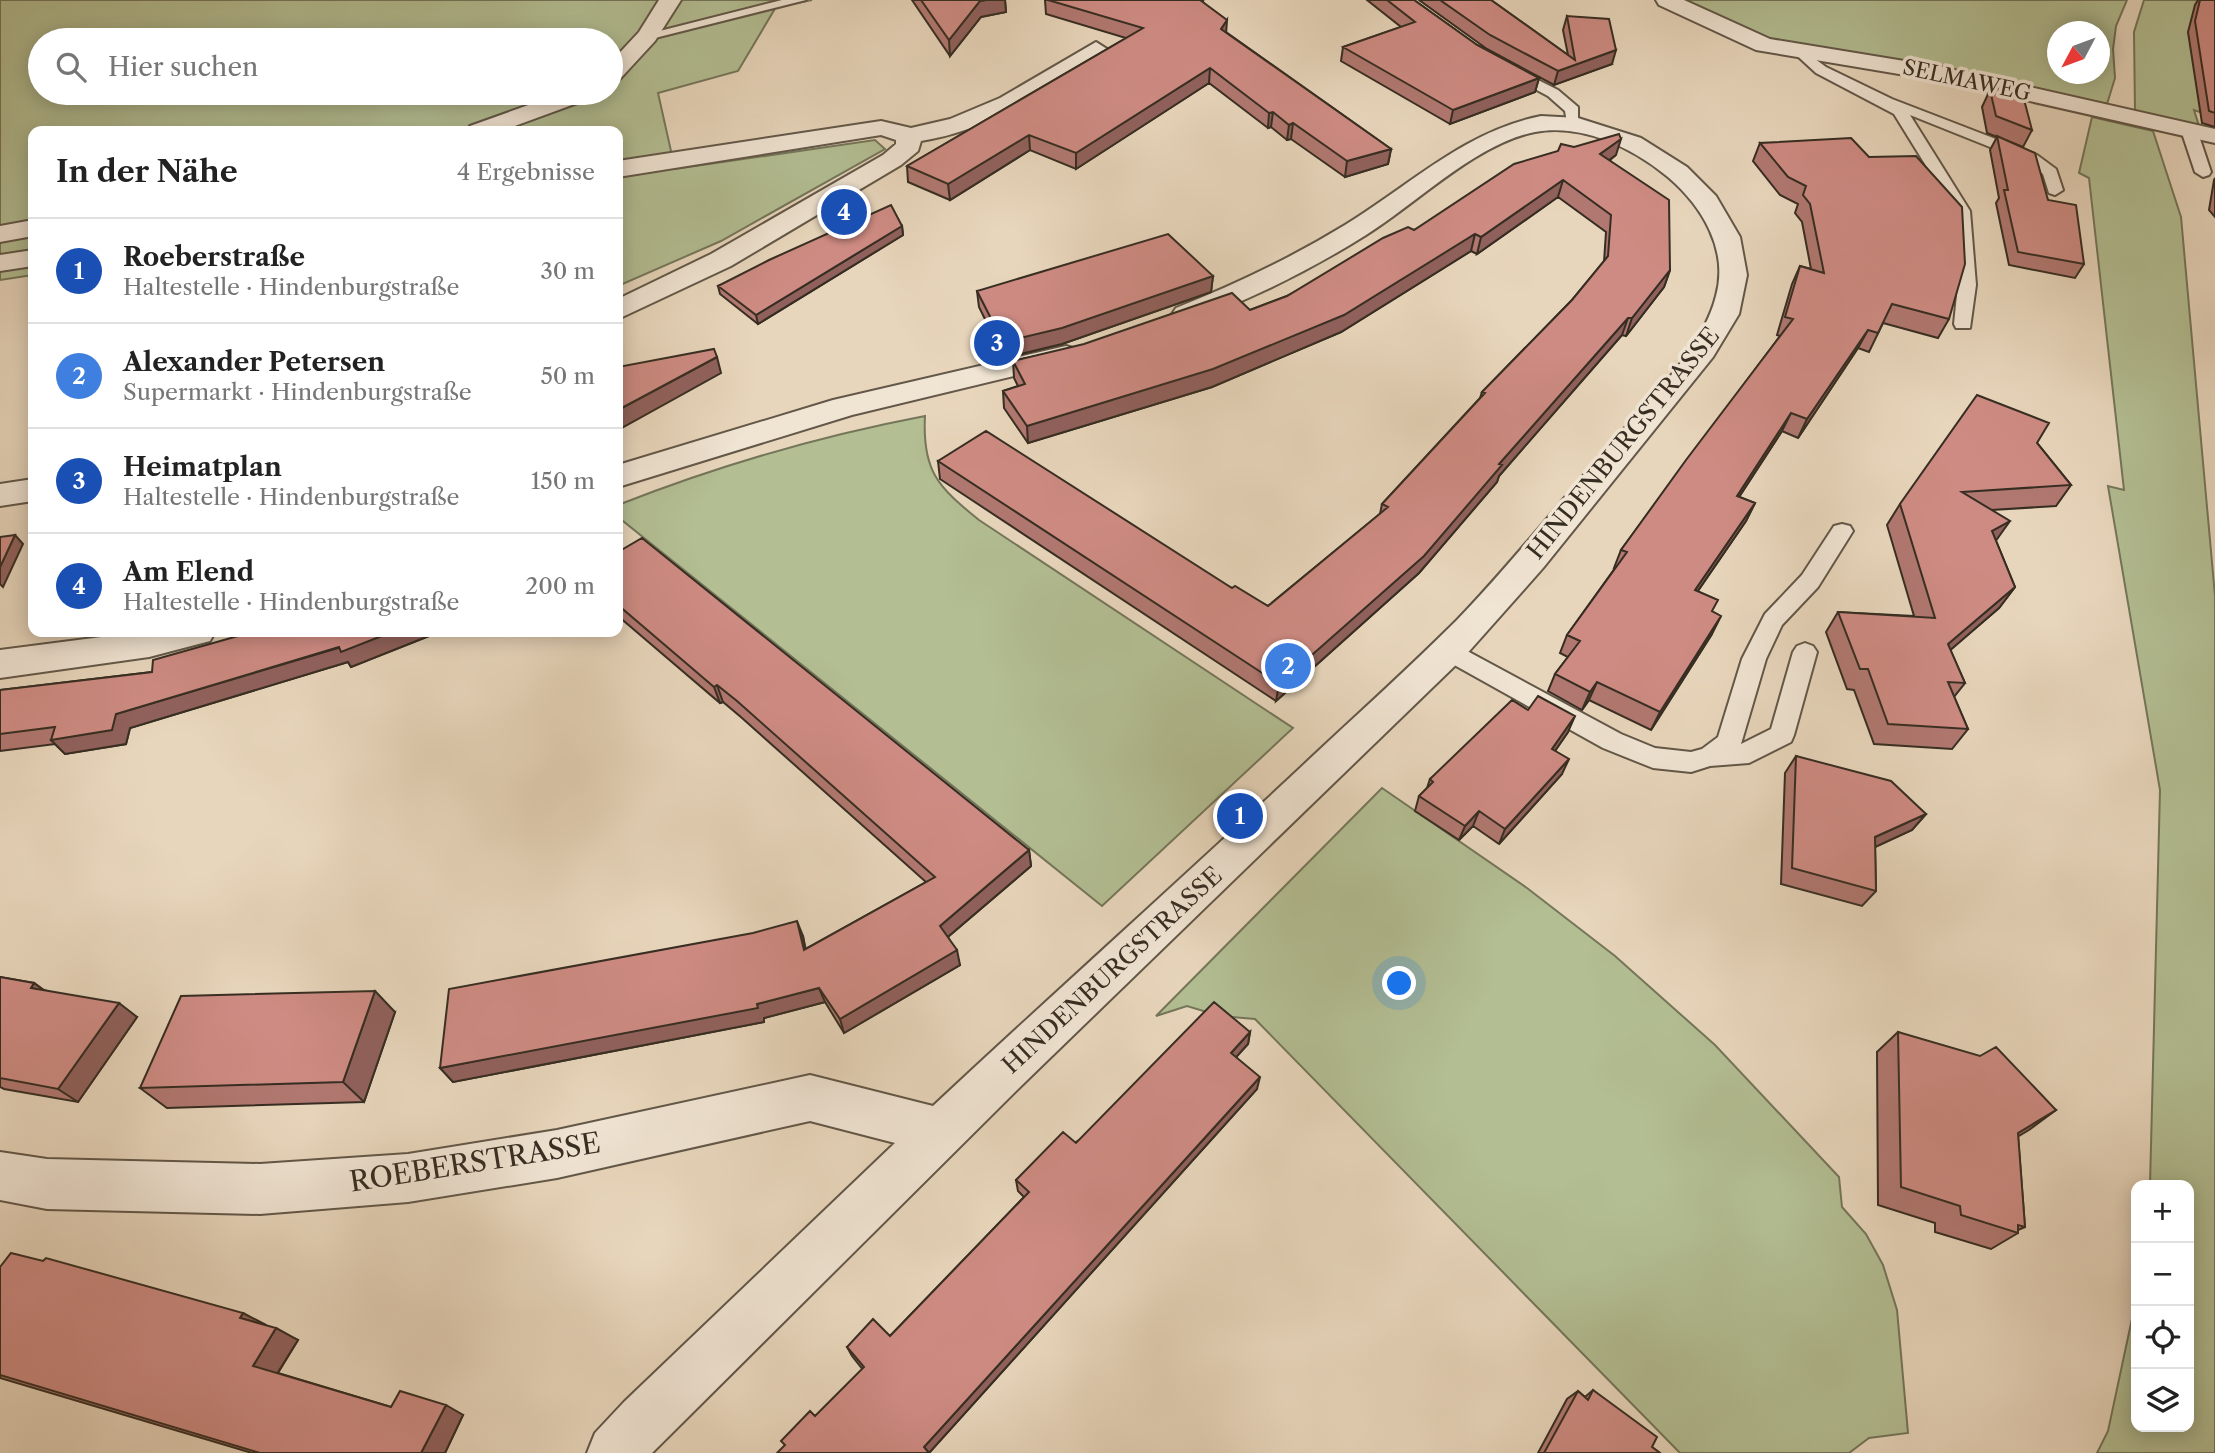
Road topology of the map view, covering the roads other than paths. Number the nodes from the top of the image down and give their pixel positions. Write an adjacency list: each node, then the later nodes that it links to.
1 (670, 0): 4 (street)
2 (799, 0): 4 (lane)
3 (1667, 0): 6 (street, SELMAWEG)
4 (647, 36): 8 (street)
5 (1096, 49): 14 (street)
6 (1799, 51): 9 (lane, SELMAWEG); 13 (street, SELMAWEG)
7 (1492, 60): 11 (lane)
8 (623, 62)
9 (1889, 101): 18 (lane); 24 (lane, SELMAWEG)
10 (550, 105): 12 (street)
11 (1573, 125): 25 (street, HINDENBURGSTRASSE); 32 (street, HINDENBURGSTRASSE)
12 (493, 126)
13 (2189, 130): 15 (street, SELMAWEG); 17 (lane)
14 (908, 136): 16 (street); 23 (street)
15 (2215, 136)
16 (623, 168)
17 (2203, 172)
18 (2055, 190)
19 (28, 229): 20 (street)
20 (0, 234)
21 (28, 259): 22 (street)
22 (0, 263)
23 (623, 308)
24 (1963, 324)
25 (1157, 325)
26 (1097, 345): 27 (street)
27 (623, 474)
28 (28, 491): 29 (street)
29 (0, 495)
30 (1842, 531): 35 (lane)
31 (175, 637): 34 (street)
32 (1448, 651): 35 (lane); 36 (street, HINDENBURGSTRASSE)
33 (1805, 652): 35 (lane)
34 (0, 664)
35 (1710, 756)
36 (942, 1132): 37 (street, ROEBERSTRASSE); 38 (street, HINDENBURGSTRASSE)
37 (0, 1176)
38 (615, 1453)

